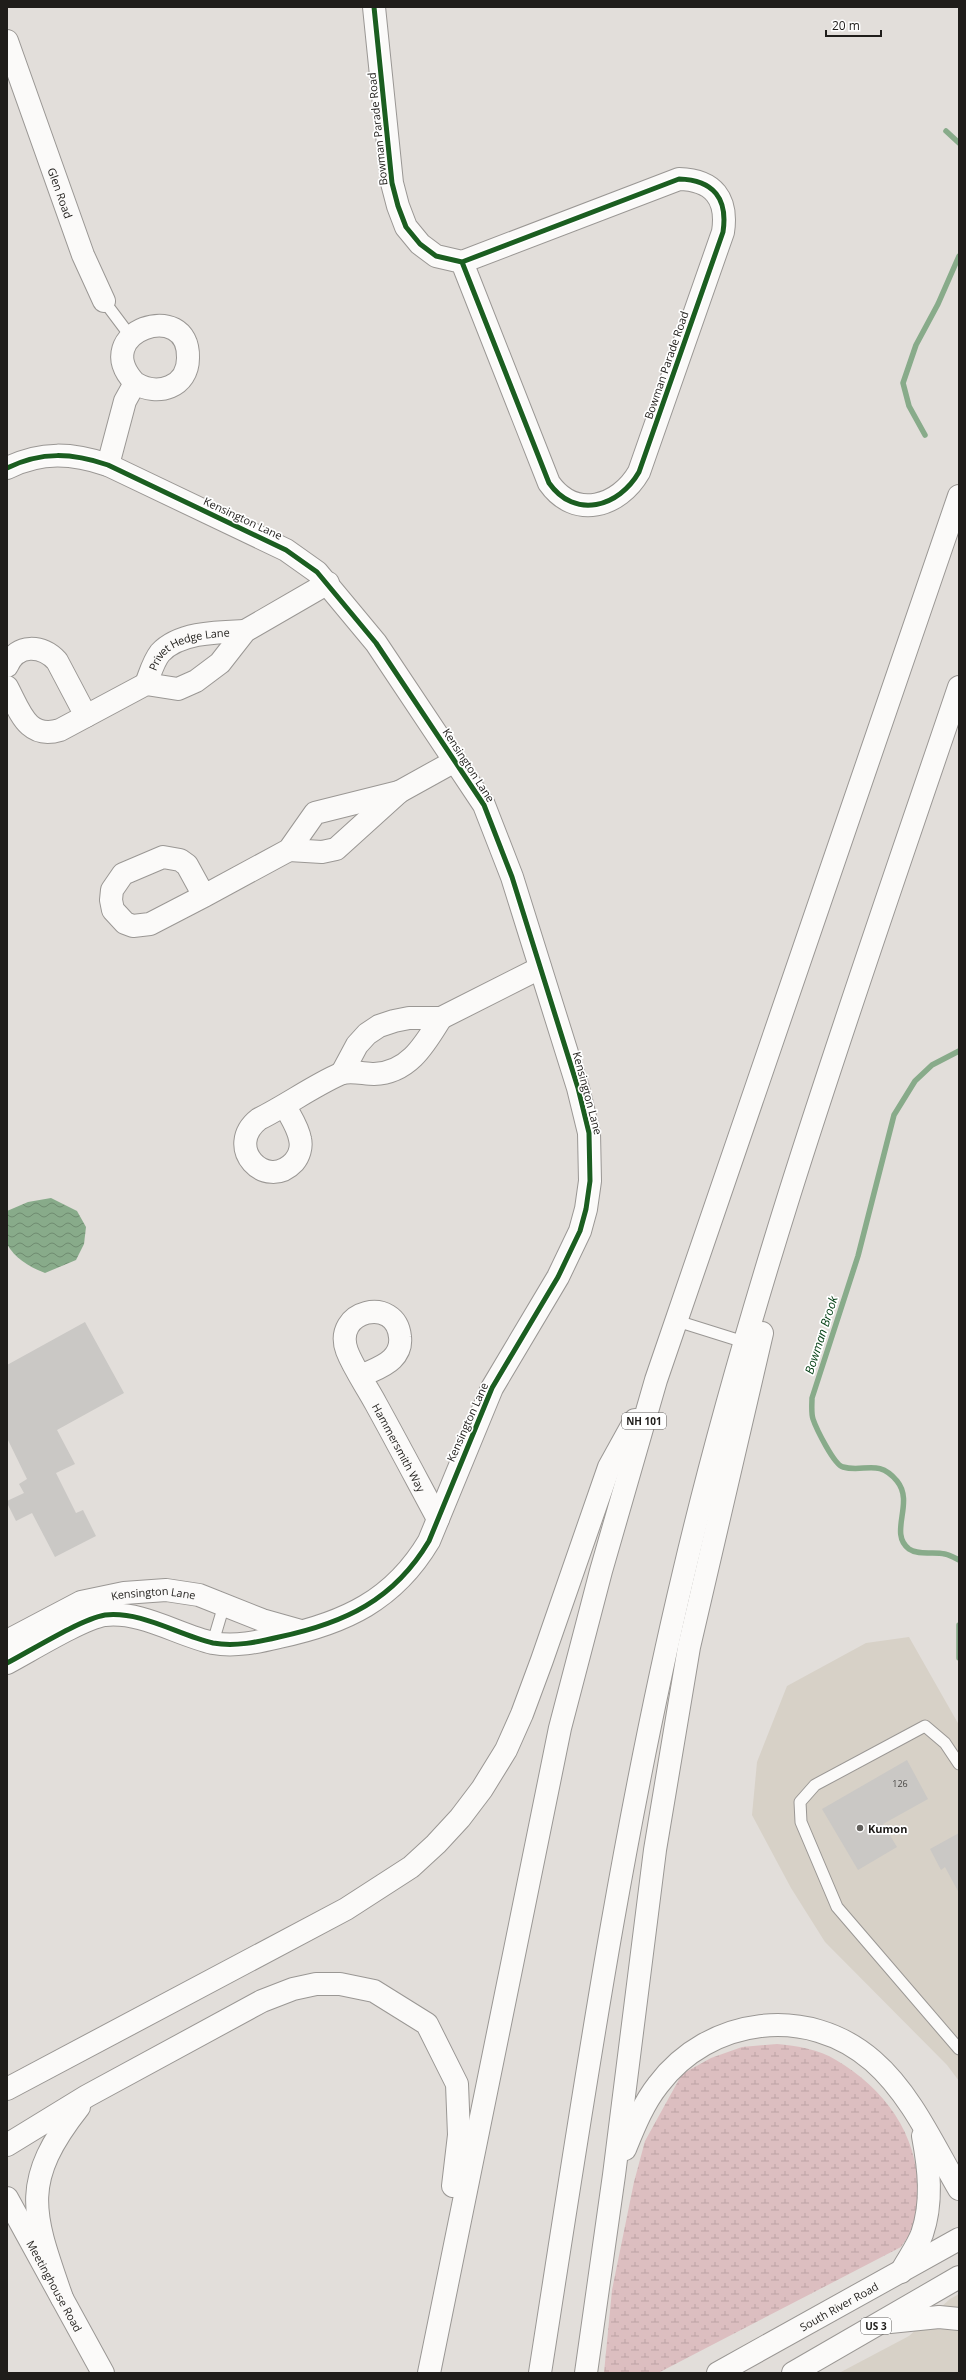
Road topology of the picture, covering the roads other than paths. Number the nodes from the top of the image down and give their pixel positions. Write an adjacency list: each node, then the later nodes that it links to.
1 (374, 7): 3 (main road, Bowman Parade Road)
2 (7, 41): 4 (main road, Glen Road)
3 (462, 262): 3 (main road, Bowman Parade Road)
4 (104, 301): 5 (lane, Glen Road)
5 (131, 337): 6 (main road); 6 (main road)
6 (135, 383): 7 (main road)
7 (108, 465): 8 (main road, Kensington Lane); 10 (main road, Kensington Lane)
8 (7, 468)
9 (959, 496): 26 (main road, NH 101)
10 (328, 584): 11 (main road, Privet Hedge Lane); 17 (main road, Kensington Lane)
11 (245, 631): 13 (main road, Privet Hedge Lane); 13 (main road, Privet Hedge Lane)
12 (7, 666): 16 (main road)
13 (146, 684): 16 (main road, Privet Hedge Lane)
14 (959, 687): 25 (main road)
15 (7, 688): 16 (main road, Privet Hedge Lane)
16 (86, 716)
17 (455, 761): 18 (main road); 21 (main road, Kensington Lane)
18 (399, 792): 19 (main road); 19 (main road)
19 (289, 850): 20 (main road)
20 (204, 896)
21 (540, 968): 22 (main road); 30 (main road, Kensington Lane)
22 (441, 1018): 23 (main road); 23 (main road)
23 (342, 1073): 24 (main road)
24 (285, 1106)
25 (784, 1206): 27 (main road); 43 (main road)
26 (677, 1321): 27 (lane); 29 (main road, NH 101)
27 (744, 1342): 56 (main road)
28 (361, 1376): 30 (main road, Hammersmith Way)
29 (656, 1380): 39 (main road); 55 (main road, NH 101)
30 (438, 1519): 32 (main road, Kensington Lane)
31 (224, 1605): 32 (main road, Kensington Lane); 33 (main road, Kensington Lane); 35 (lane)
32 (304, 1631): 35 (main road, Kensington Lane)
33 (39, 1635): 34 (main road, Kensington Lane); 35 (main road, Kensington Lane); 36 (main road, Kensington Lane)
34 (7, 1641)
35 (213, 1642)
36 (7, 1663)
37 (959, 1764): 38 (lane)
38 (959, 2048)
39 (7, 2089)
40 (87, 2096): 42 (main road); 49 (main road); 54 (main road)
41 (922, 2125): 43 (main road); 44 (main road); 47 (main road)
42 (7, 2145)
43 (614, 2174): 57 (main road)
44 (959, 2189)
45 (7, 2198): 49 (main road, Meetinghouse Road)
46 (959, 2239): 47 (main road, South River Road)
47 (901, 2272): 52 (main road, South River Road)
48 (959, 2277): 51 (main road, US 3)
49 (62, 2298): 53 (main road, Meetinghouse Road)
50 (959, 2319): 51 (main road)
51 (881, 2323): 59 (main road, US 3)
52 (747, 2365): 58 (main road, South River Road)
53 (103, 2373)
54 (425, 2373)
55 (429, 2373)
56 (540, 2373)
57 (586, 2373)
58 (718, 2373)
59 (793, 2373)

